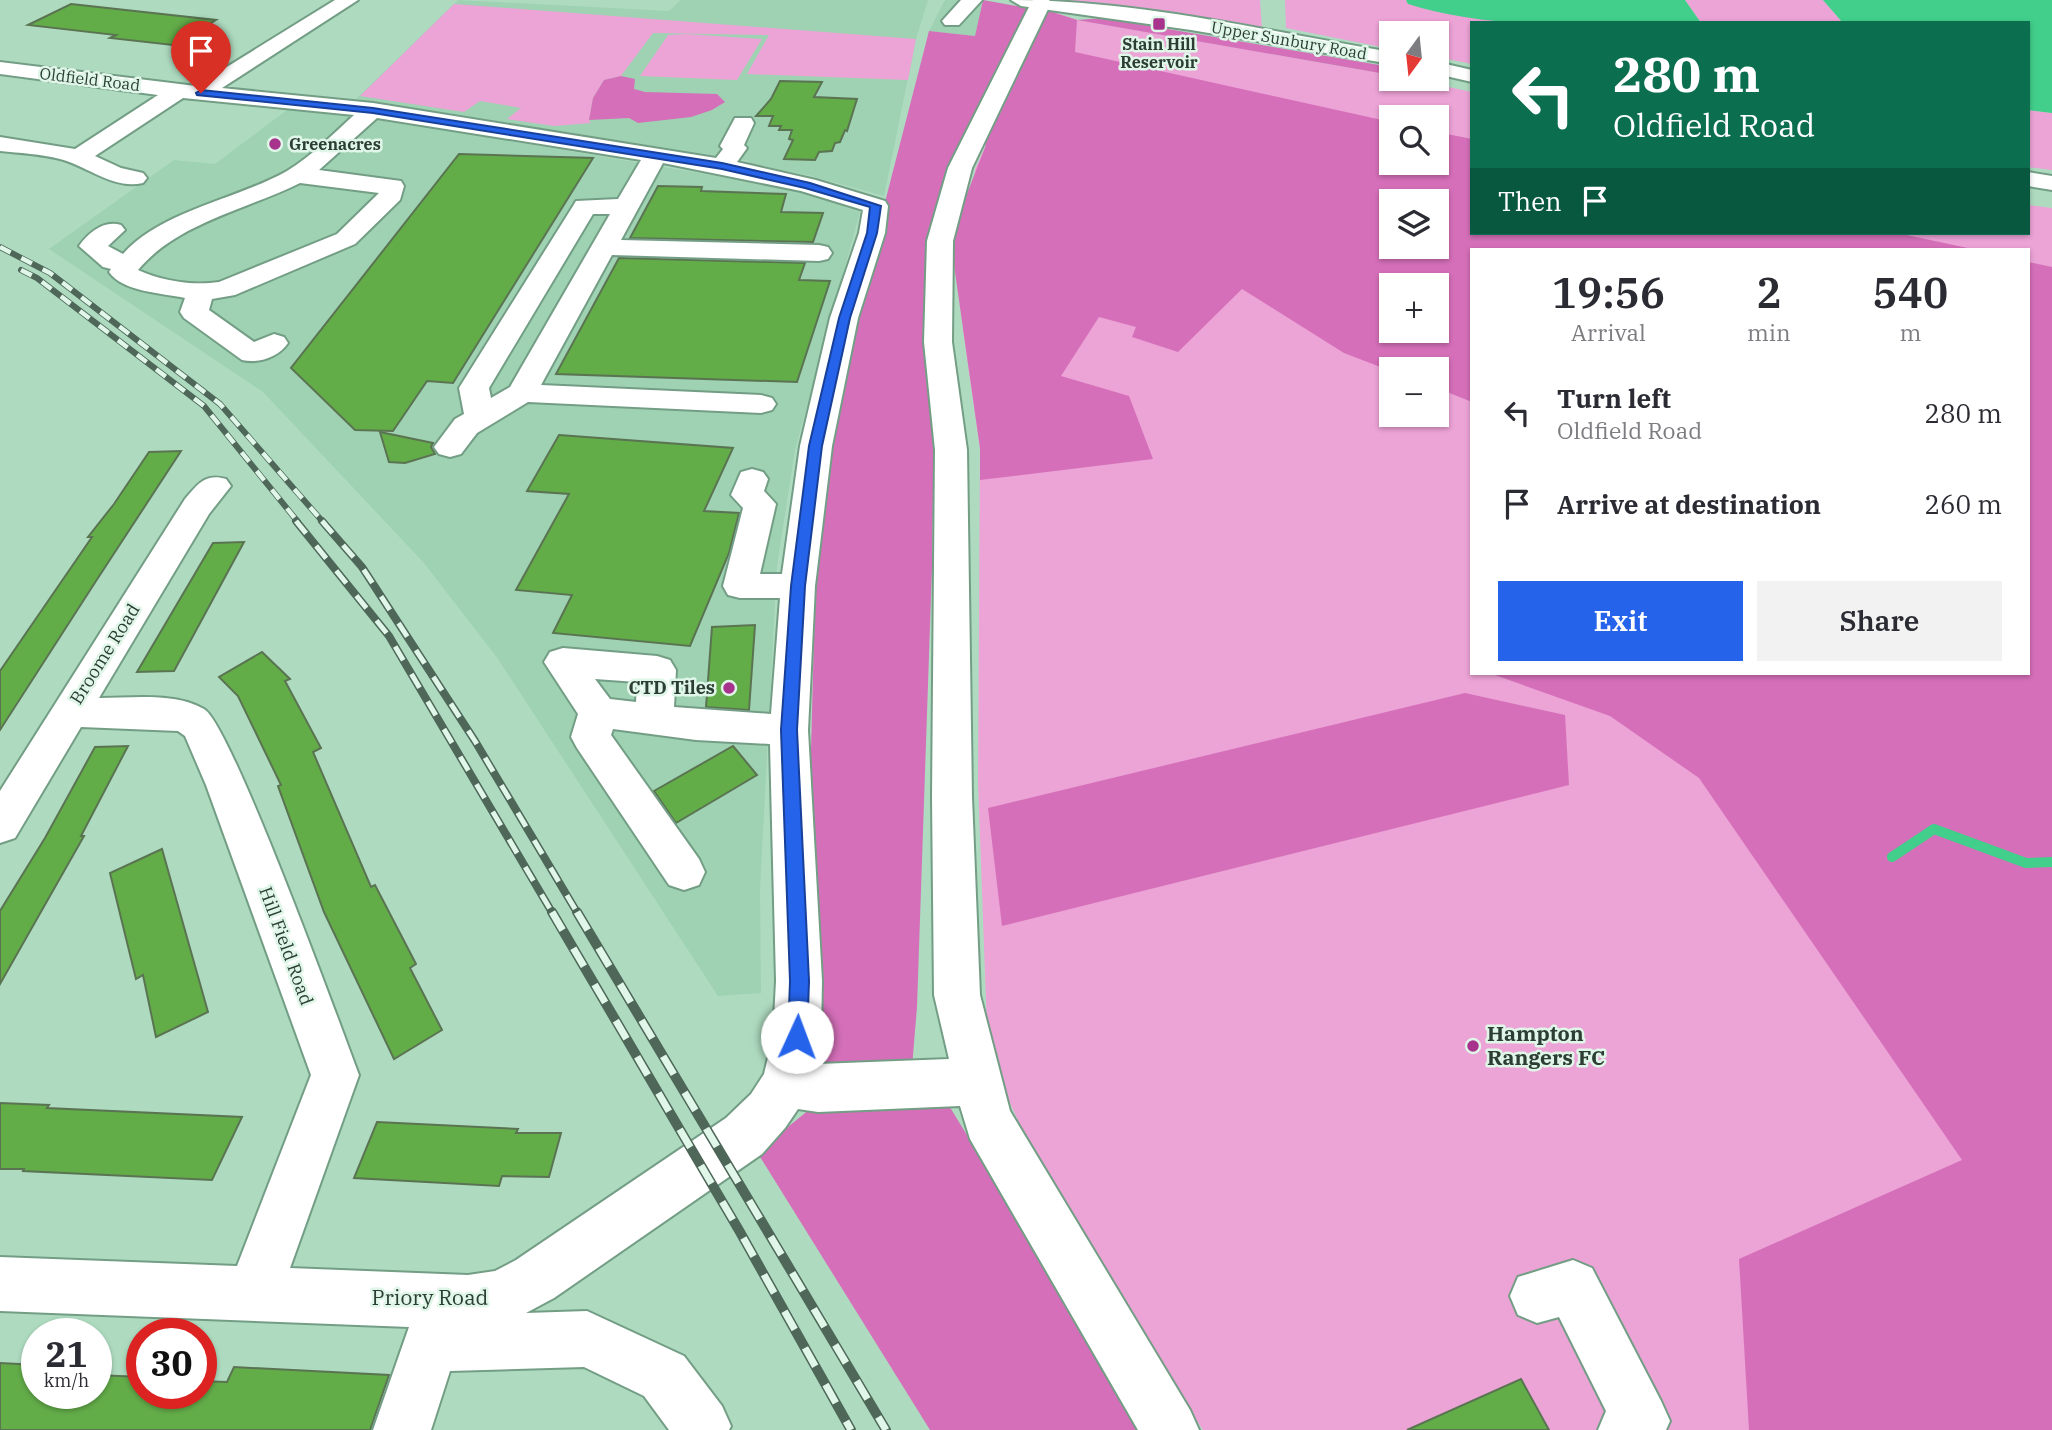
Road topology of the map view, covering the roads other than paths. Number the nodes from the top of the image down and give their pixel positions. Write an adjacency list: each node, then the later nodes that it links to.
1 (348, 0): 9 (main road)
2 (972, 0): 4 (main road)
3 (1031, 2): 5 (main road, Upper Sunbury Road); 38 (main road)
4 (952, 21)
5 (1379, 56)
6 (0, 68): 9 (main road, Oldfield Road)
7 (1449, 71): 8 (main road)
8 (1470, 76)
9 (190, 92): 10 (main road, Oldfield Road); 14 (main road)
10 (373, 110): 13 (main road, Oldfield Road); 16 (main road)
11 (743, 123): 15 (main road)
12 (0, 144): 14 (main road)
13 (655, 156): 15 (main road, Oldfield Road); 18 (main road)
14 (78, 157): 17 (main road)
15 (722, 166): 31 (main road, Oldfield Road)
16 (297, 176): 22 (main road); 23 (main road)
17 (135, 178)
18 (628, 207): 20 (main road); 27 (main road)
19 (113, 230): 22 (main road)
20 (602, 247): 21 (main road); 25 (main road)
21 (819, 253)
22 (128, 264): 23 (main road)
23 (200, 293): 24 (main road)
24 (274, 343)
25 (522, 393): 26 (main road); 27 (main road)
26 (761, 404)
27 (480, 417): 28 (main road)
28 (450, 447)
29 (752, 479): 31 (main road)
30 (215, 485): 32 (main road, Broome Road)
31 (798, 586): 35 (main road, Oldfield Road)
32 (69, 712): 36 (main road, Broome Road); 41 (main road, Hill Field Road)
33 (598, 712): 34 (main road); 34 (main road); 37 (main road)
34 (654, 720): 35 (main road)
35 (789, 730): 39 (main road, Oldfield Road)
36 (0, 827)
37 (684, 872)
38 (979, 1082): 39 (main road); 46 (main road)
39 (786, 1084): 43 (main road, Priory Road)
40 (0, 1284): 41 (main road, Priory Road)
41 (254, 1293): 43 (main road, Priory Road)
42 (1537, 1296): 47 (main road)
43 (438, 1322): 44 (main road); 45 (main road)
44 (702, 1426)
45 (402, 1430)
46 (1170, 1430)
47 (1627, 1430)

